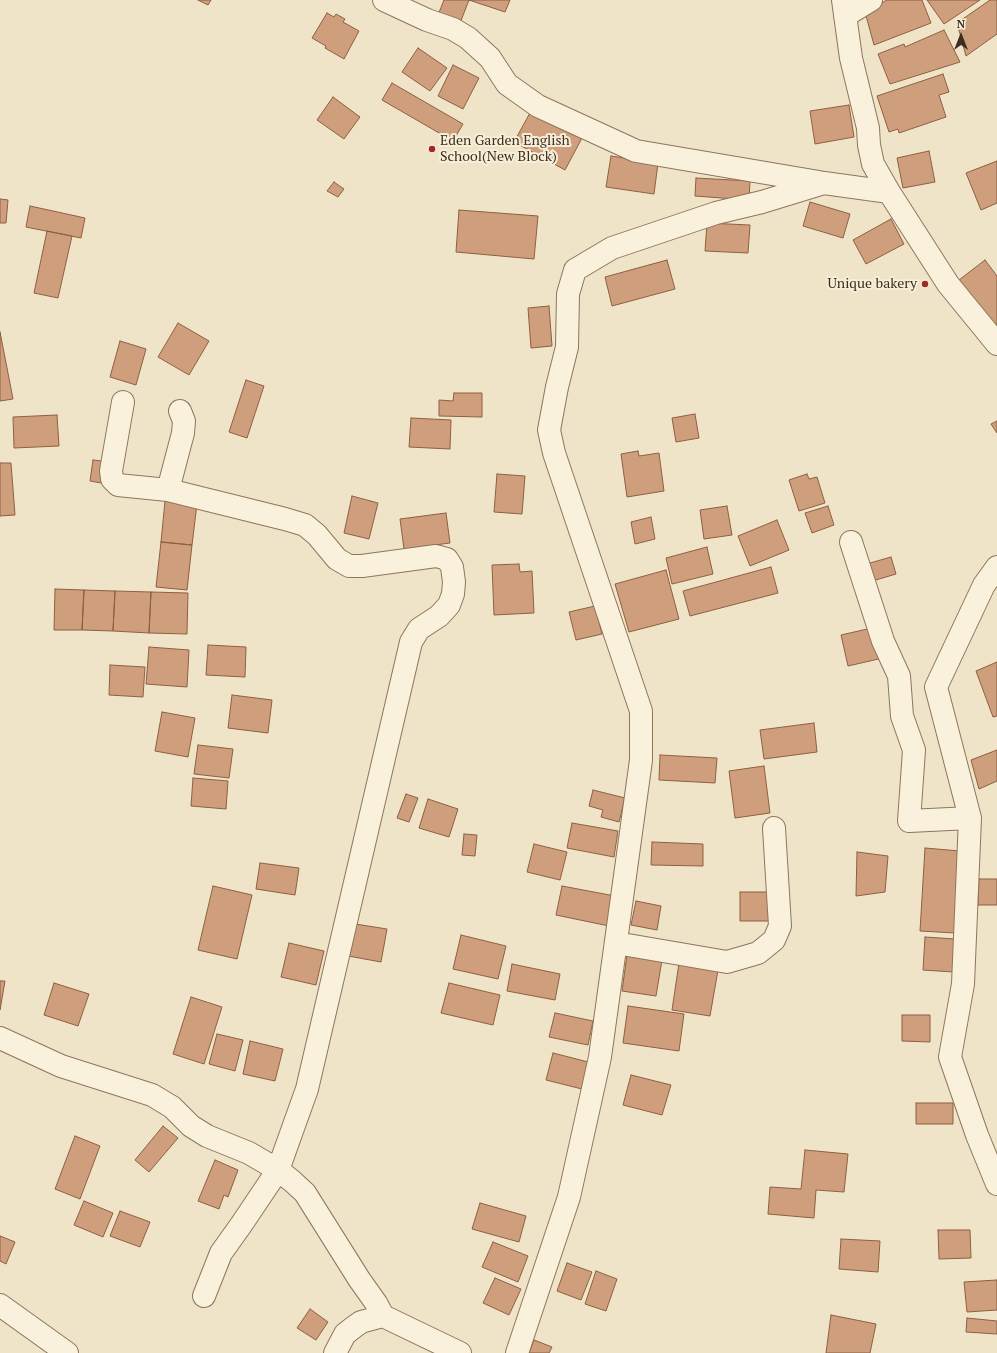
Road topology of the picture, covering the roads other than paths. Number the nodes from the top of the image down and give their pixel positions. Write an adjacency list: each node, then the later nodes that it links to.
1 (384, 0): 4 (street)
2 (871, 0): 3 (street)
3 (844, 8): 5 (street)
4 (824, 183): 5 (street); 14 (street)
5 (889, 192): 6 (street)
6 (997, 344)
7 (123, 402): 9 (street)
8 (180, 411): 9 (street)
9 (168, 490): 16 (street)
10 (851, 542): 12 (street)
11 (997, 567): 12 (street)
12 (970, 818): 17 (street)
13 (774, 828): 14 (street)
14 (616, 944): 24 (street)
15 (0, 1038): 16 (street)
16 (278, 1170): 18 (street); 20 (street)
17 (997, 1184)
18 (204, 1296)
19 (0, 1305): 21 (street)
20 (383, 1316): 22 (street); 23 (street)
21 (67, 1353)
22 (335, 1353)
23 (460, 1353)
24 (517, 1353)

